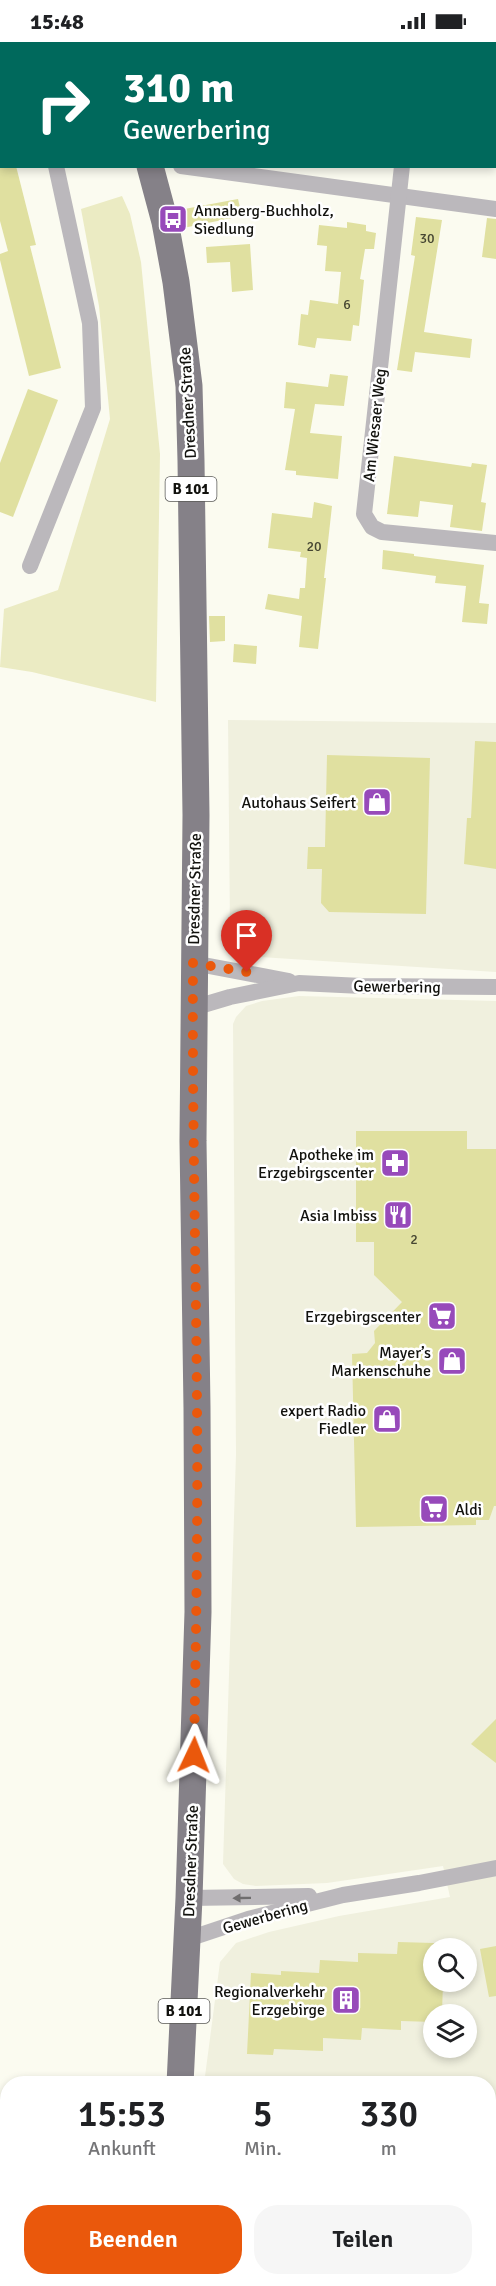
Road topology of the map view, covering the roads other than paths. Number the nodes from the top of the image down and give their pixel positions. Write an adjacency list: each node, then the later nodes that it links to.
1 (56, 168): 8 (street)
2 (151, 168): 9 (main road, Dresdner Straße / B 101)
3 (196, 168): 5 (street)
4 (402, 168): 5 (street, Am Wiesaer Weg)
5 (398, 197): 6 (street); 7 (street, Am Wiesaer Weg)
6 (496, 209)
7 (496, 543)
8 (30, 566)
9 (193, 963): 10 (street, Gewerbering); 12 (main road, Dresdner Straße / B 101)
10 (299, 983): 11 (street, Gewerbering); 12 (street, Gewerbering)
11 (496, 987)
12 (193, 1008): 15 (main road, Dresdner Straße / B 101)
13 (496, 1868): 14 (street, Gewerbering)
14 (343, 1894): 15 (street, Gewerbering, one-way to 15); 16 (street, Gewerbering)
15 (189, 1898): 16 (main road, Dresdner Straße / B 101)
16 (188, 1940): 17 (main road, Dresdner Straße / B 101)
17 (180, 2076)

